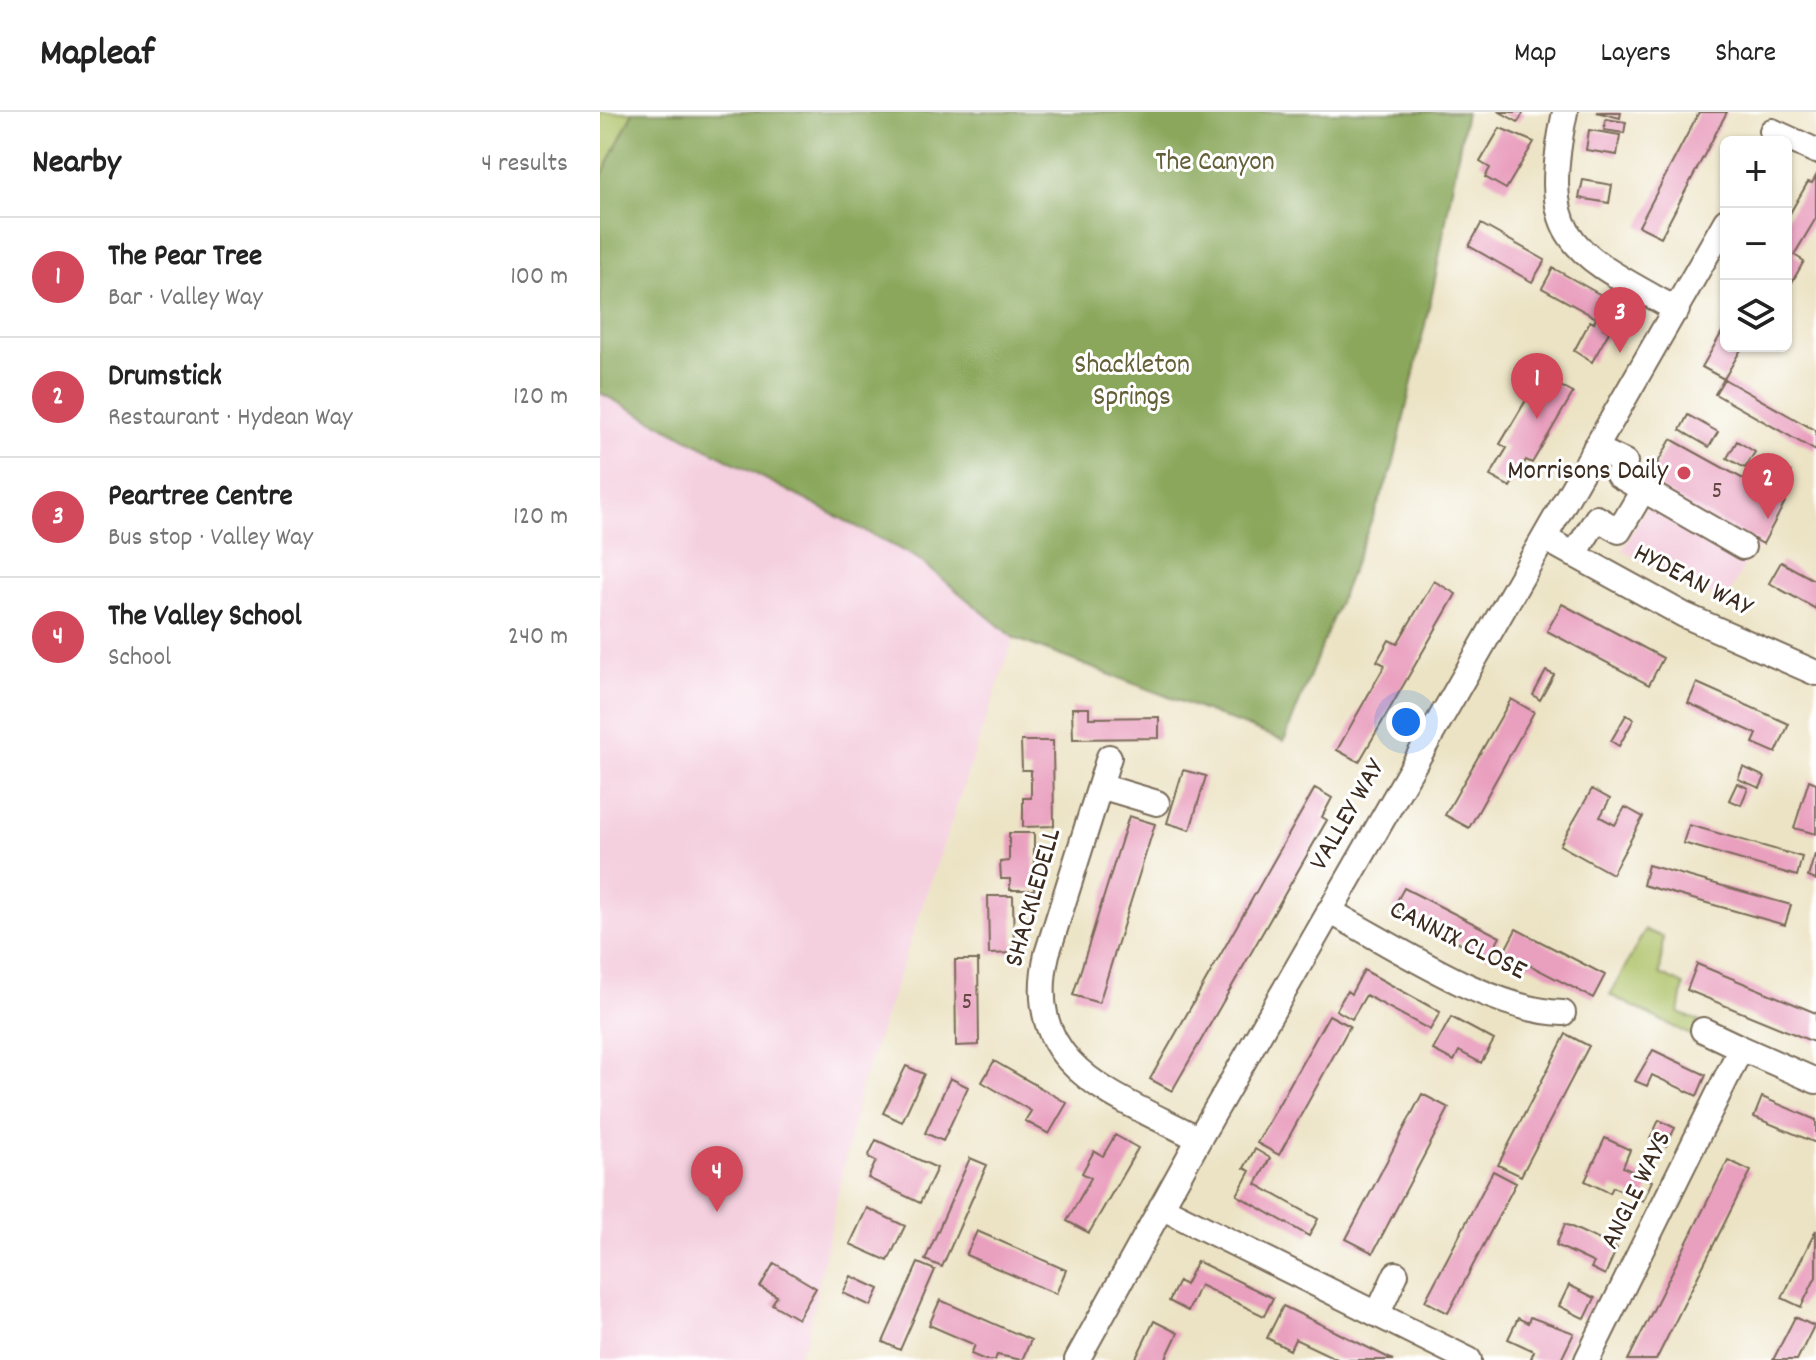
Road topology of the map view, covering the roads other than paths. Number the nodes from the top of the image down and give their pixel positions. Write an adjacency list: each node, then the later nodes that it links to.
1 (1565, 112): 5 (street)
2 (1773, 128): 3 (street)
3 (1816, 151)
4 (1720, 232): 5 (street, VALLEY WAY)
5 (1677, 310): 6 (street, VALLEY WAY)
6 (1595, 448): 7 (street); 8 (street, VALLEY WAY)
7 (1643, 490): 9 (street); 10 (street)
8 (1544, 538): 10 (street, HYDEAN WAY); 15 (street, VALLEY WAY)
9 (1743, 547)
10 (1574, 555): 11 (street, HYDEAN WAY)
11 (1816, 673)
12 (1109, 757): 13 (street, SHACKLEDELL)
13 (1100, 786): 14 (street); 20 (street, SHACKLEDELL)
14 (1157, 803)
15 (1329, 911): 16 (street, CANNIX CLOSE); 20 (street, VALLEY WAY)
16 (1563, 1013)
17 (1703, 1030): 18 (street)
18 (1741, 1048): 19 (street); 26 (street, ANGLE WAYS)
19 (1816, 1081)
20 (1199, 1139): 21 (street, VALLEY WAY)
21 (1161, 1207): 23 (street); 24 (street, VALLEY WAY)
22 (1396, 1274): 23 (street)
23 (1378, 1313): 25 (street)
24 (1077, 1360)
25 (1469, 1360)
26 (1587, 1360)

